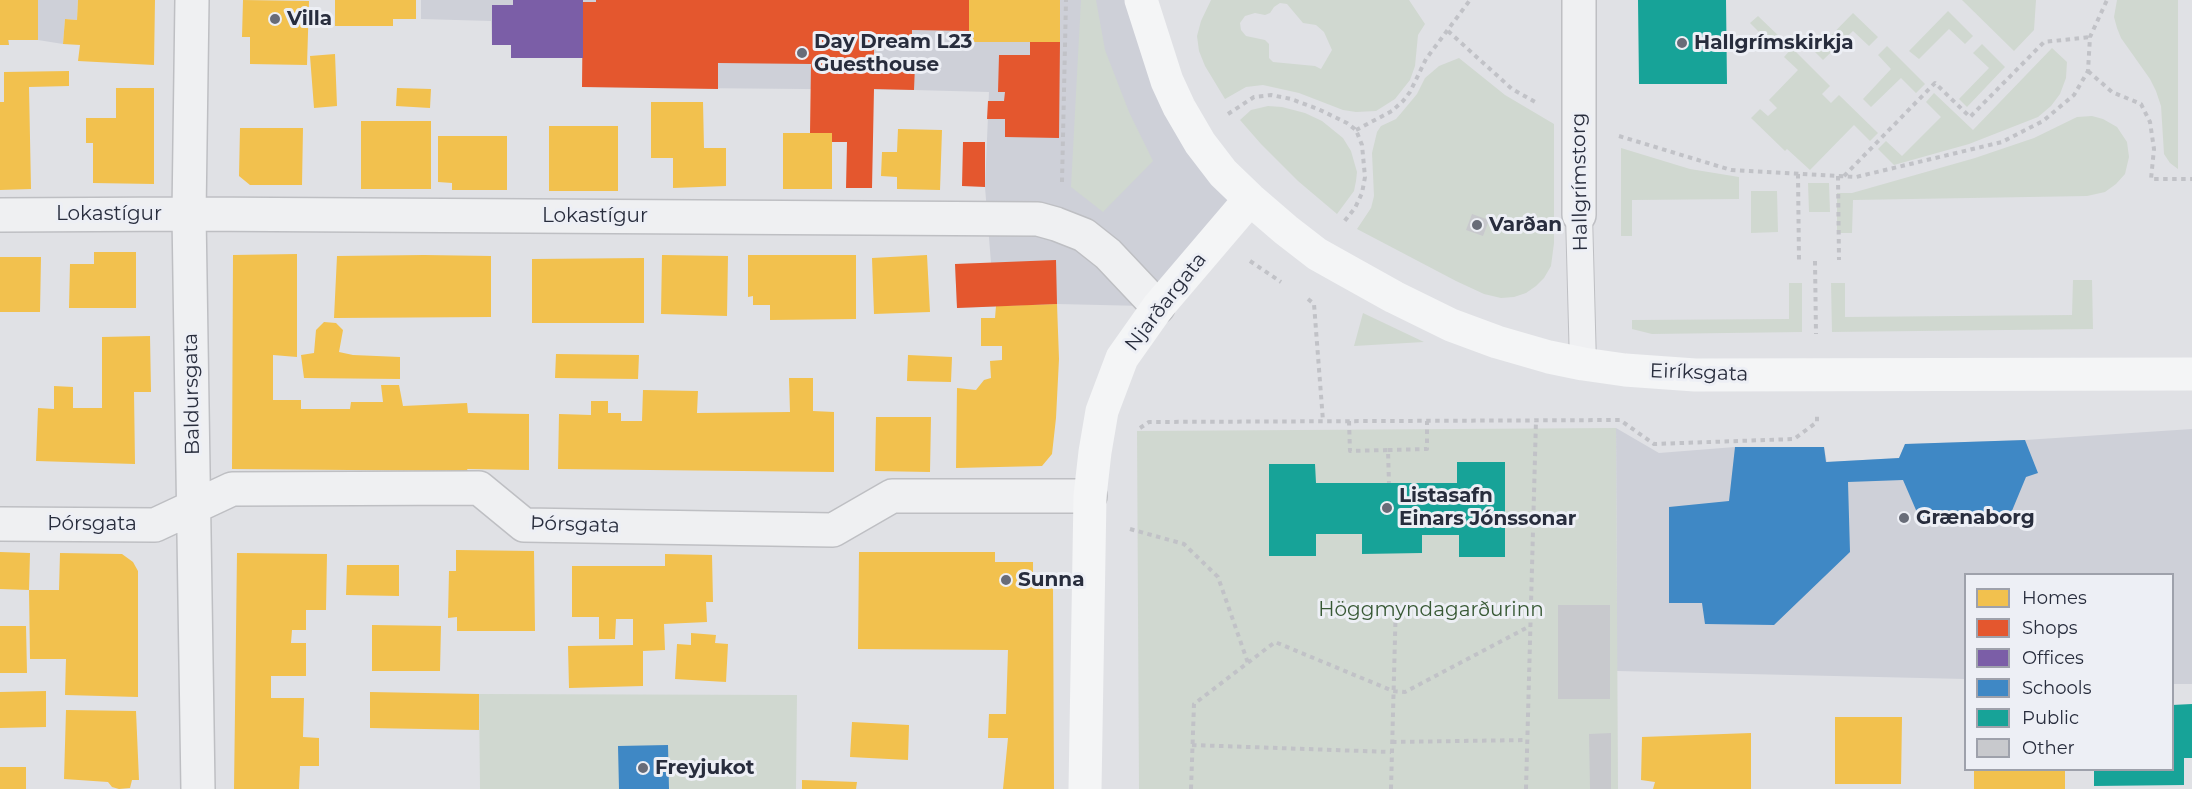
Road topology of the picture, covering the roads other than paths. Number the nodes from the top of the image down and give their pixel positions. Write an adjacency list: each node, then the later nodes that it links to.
1 (192, 0): 5 (street, Baldursgata)
2 (1141, 0): 4 (street)
3 (1579, 0): 7 (street, Hallgrímstorg)
4 (1250, 199): 8 (street, Njarðargata); 9 (street, Eiríksgata)
5 (189, 214): 6 (street, Lokastígur); 8 (street, Lokastígur); 11 (street, Baldursgata)
6 (0, 215)
7 (1579, 215): 9 (lane, Hallgrímstorg)
8 (1158, 307): 12 (street, Njarðargata)
9 (1583, 364): 10 (street, Eiríksgata)
10 (2192, 374)
11 (193, 506): 12 (street, Þórsgata); 13 (street, Þórsgata); 14 (street, Baldursgata)
12 (1090, 507): 15 (street, Njarðargata)
13 (0, 524)
14 (198, 789)
15 (1085, 789)

